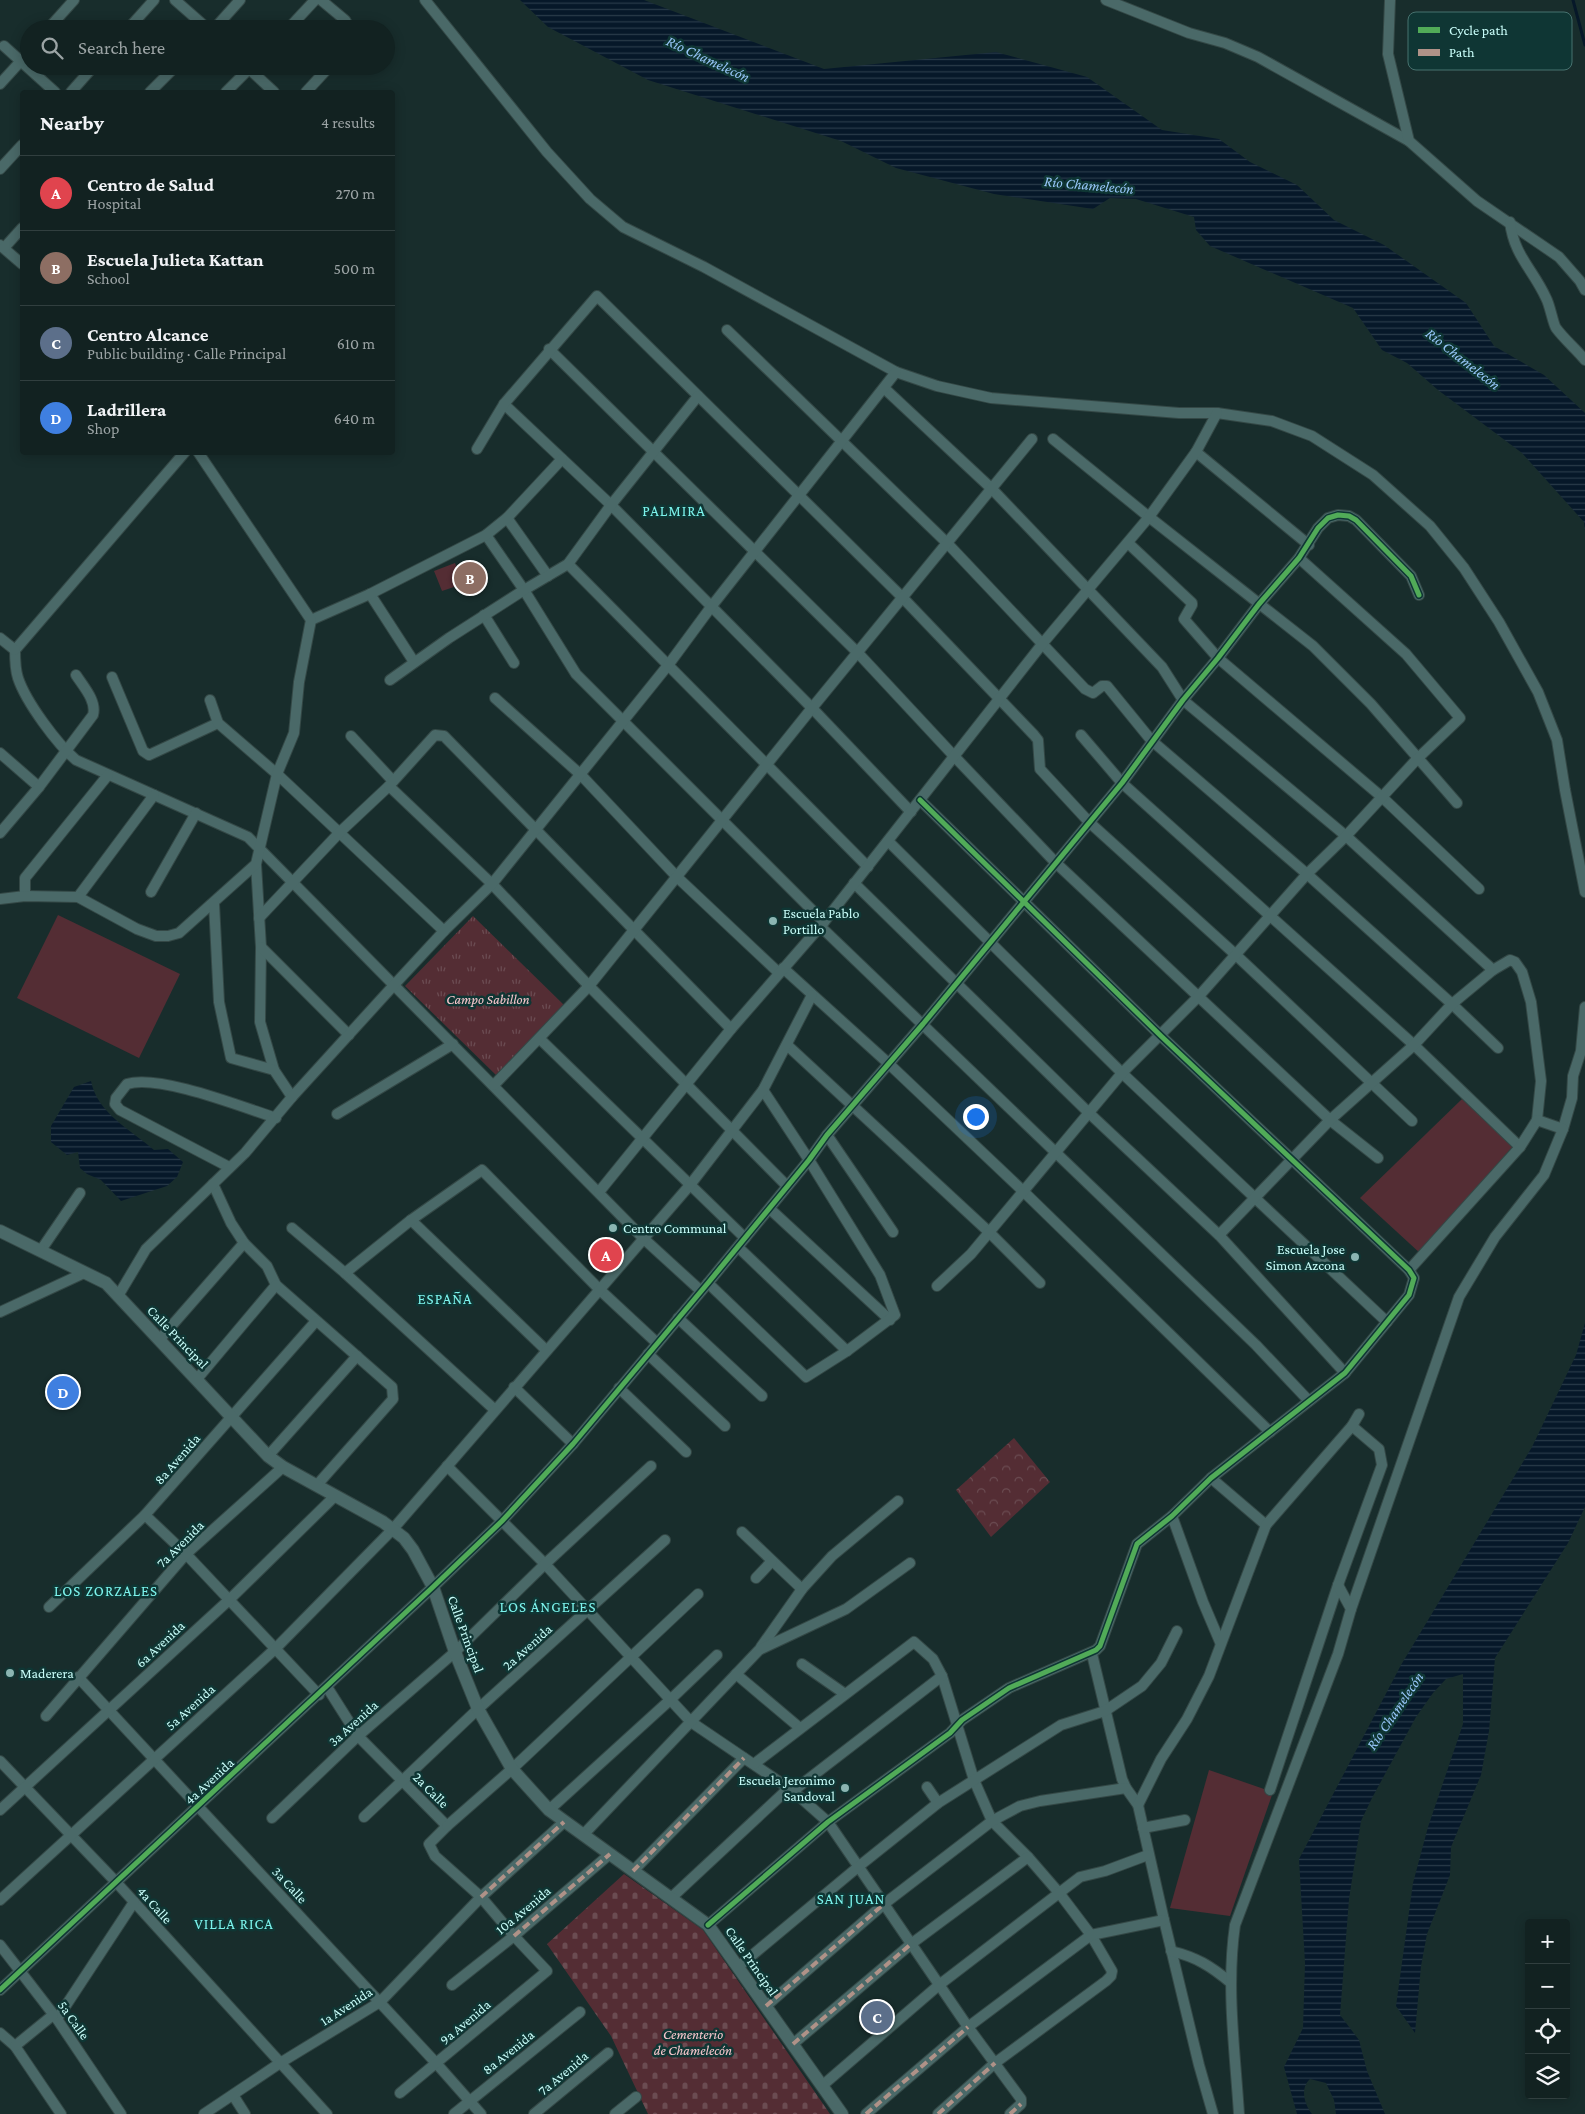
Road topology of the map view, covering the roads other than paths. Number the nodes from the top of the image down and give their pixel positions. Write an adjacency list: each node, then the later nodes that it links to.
1 (74, 0): 10 (street)
2 (154, 0): 11 (street)
3 (175, 0): 12 (street)
4 (240, 0): 13 (street)
5 (315, 0): 14 (street)
6 (321, 0): 15 (street)
7 (425, 0): 43 (street)
8 (1106, 0): 32 (street)
9 (1390, 0): 32 (street)
10 (56, 20)
11 (136, 20)
12 (198, 20)
13 (222, 20)
14 (296, 20)
15 (345, 20)
16 (4, 46): 17 (street)
17 (20, 59)
18 (20, 63): 25 (street)
19 (37, 75): 26 (street)
20 (86, 75): 27 (street)
21 (167, 75): 28 (street)
22 (242, 75): 29 (street)
23 (257, 75): 30 (street)
24 (322, 75): 31 (street)
25 (0, 84)
26 (53, 90)
27 (72, 90)
28 (152, 90)
29 (228, 90)
30 (272, 90)
31 (308, 90)
32 (1409, 141): 35 (street)
33 (20, 147): 34 (street)
34 (0, 169)
35 (1510, 222): 39 (street); 42 (street)
36 (20, 230): 37 (street)
37 (2, 246): 38 (street)
38 (20, 262)
39 (1585, 290)
40 (727, 330): 50 (street)
41 (549, 350): 45 (street); 46 (street); 53 (street)
42 (1585, 360)
43 (896, 372): 44 (street); 47 (street)
44 (884, 388): 50 (street); 57 (street)
45 (698, 396): 53 (street); 58 (street)
46 (504, 404): 51 (street); 56 (street)
47 (1217, 413): 52 (street); 135 (street)
48 (1032, 439): 57 (street)
49 (1053, 439): 60 (street)
50 (841, 441): 58 (street); 63 (street)
51 (477, 449)
52 (1196, 452): 60 (street); 65 (street)
53 (655, 453): 59 (street); 66 (street)
54 (181, 455): 81 (street)
55 (200, 455): 78 (street)
56 (562, 460): 59 (street); 61 (street)
57 (992, 489): 63 (street); 71 (street)
58 (799, 494): 66 (street); 74 (street)
59 (611, 505): 68 (street); 76 (street)
60 (1149, 517): 64 (street); 75 (street)
61 (507, 518): 62 (street); 69 (street)
62 (486, 535): 70 (street); 72 (street)
63 (947, 543): 74 (street); 80 (street)
64 (1128, 543): 71 (street); 83 (street)
65 (1309, 545): 67 (street, 4a Avenida); 73 (street, 4a Avenida)
66 (756, 551): 76 (street); 82 (street)
67 (1300, 558): 75 (street, 4a Avenida); 103 (street)
68 (568, 564): 69 (street); 86 (street)
69 (548, 576): 70 (street)
70 (524, 590): 77 (street); 95 (street)
71 (1088, 590): 80 (street); 93 (street)
72 (370, 594): 78 (street); 84 (street)
73 (1418, 595)
74 (903, 598): 82 (street); 91 (street)
75 (1259, 604): 83 (street, 4a Avenida); 103 (street)
76 (711, 607): 86 (street); 94 (street)
77 (484, 615): 84 (street); 85 (street)
78 (311, 620): 105 (street)
79 (0, 638): 81 (street)
80 (1043, 643): 91 (street); 99 (street)
81 (15, 650): 100 (street)
82 (858, 652): 94 (street); 102 (street)
83 (1218, 658): 93 (street, 4a Avenida); 112 (street)
84 (414, 662): 89 (street)
85 (514, 663)
86 (669, 664): 95 (street); 104 (street)
87 (76, 675): 100 (street)
88 (112, 677): 96 (street)
89 (390, 680)
90 (495, 698): 107 (street)
91 (998, 699): 102 (street); 118 (street)
92 (210, 700): 96 (street)
93 (1183, 700): 99 (street, 4a Avenida); 122 (street)
94 (812, 708): 104 (street); 115 (street)
95 (623, 720): 107 (street); 117 (street)
96 (218, 723): 105 (street)
97 (1080, 735): 109 (street)
98 (351, 736): 108 (street)
99 (1151, 740): 109 (street, 4a Avenida); 128 (street)
100 (66, 752): 106 (street); 110 (street)
101 (0, 753): 110 (street)
102 (953, 755): 113 (street); 125 (street)
103 (1418, 759): 112 (street); 114 (street)
104 (768, 764): 117 (street); 127 (street)
105 (277, 774): 121 (street); 124 (street)
106 (108, 775): 111 (street); 136 (street)
107 (581, 775): 119 (street); 129 (street)
108 (391, 783): 119 (street); 121 (street); 132 (street)
109 (1122, 783): 118 (street, 4a Avenida); 141 (street)
110 (39, 787): 120 (street)
111 (154, 795): 116 (street); 137 (street)
112 (1383, 798): 122 (street); 133 (street)
113 (920, 800): 115 (street); 139 (street)
114 (1457, 803)
115 (911, 812): 123 (street)
116 (196, 813): 124 (street); 134 (street)
117 (722, 820): 129 (street); 143 (street)
118 (1089, 822): 125 (street, 4a Avenida); 148 (street)
119 (536, 829): 132 (street); 144 (street)
120 (1, 830)
121 (340, 832): 130 (street); 145 (street)
122 (1346, 836): 128 (street); 150 (street)
123 (888, 841): 127 (street); 146 (street)
124 (259, 848): 126 (street); 130 (street)
125 (1056, 863): 139 (street, 4a Avenida); 155 (street)
126 (256, 864): 140 (street); 142 (street)
127 (868, 867): 131 (street)
128 (1307, 874): 141 (street); 156 (street)
129 (677, 877): 144 (street); 149 (street)
130 (294, 883): 142 (street); 152 (street)
131 (854, 883): 143 (street); 151 (street)
132 (492, 884): 145 (street); 153 (street)
133 (1479, 889)
134 (151, 892)
135 (1585, 892)
136 (25, 896): 137 (street); 138 (street)
137 (78, 897): 140 (street)
138 (0, 899)
139 (1024, 901): 146 (street, 4a Avenida); 161 (street)
140 (214, 903): 168 (street)
141 (1269, 916): 148 (street); 164 (street)
142 (259, 918): 147 (street)
143 (822, 924): 149 (street); 158 (street)
144 (635, 930): 153 (street); 159 (street)
145 (444, 931): 152 (street)
146 (990, 942): 151 (street, 4a Avenida); 169 (street)
147 (261, 947): 160 (street); 168 (street)
148 (1236, 955): 155 (street); 170 (street)
149 (781, 970): 154 (street); 159 (street)
150 (1493, 970): 156 (street); 180 (street)
151 (957, 982): 158 (street, 4a Avenida); 176 (street)
152 (394, 985): 160 (street); 163 (street)
153 (589, 986): 162 (street); 172 (street)
154 (812, 995): 165 (street, 5a Avenida); 167 (street)
155 (1199, 996): 161 (street); 179 (street)
156 (1452, 1004): 164 (street); 166 (street)
157 (1585, 1007): 183 (street)
158 (923, 1024): 167 (street, 4a Avenida); 187 (street)
159 (731, 1029): 172 (street)
160 (349, 1034): 174 (street)
161 (1162, 1036): 169 (street); 189 (street)
162 (540, 1040): 171 (street); 185 (street)
163 (453, 1044): 171 (street); 177 (street)
164 (1414, 1044): 170 (street); 186 (street)
165 (787, 1045): 173 (street, 5a Avenida); 175 (street)
166 (1498, 1048)
167 (888, 1063): 175 (street, 4a Avenida); 196 (street)
168 (274, 1070): 174 (street)
169 (1122, 1073): 176 (street); 198 (street)
170 (1372, 1082): 179 (street); 181 (street)
171 (494, 1085): 195 (street)
172 (686, 1085): 182 (street); 185 (street)
173 (763, 1090): 182 (street, 5a Avenida); 190 (street)
174 (292, 1097): 178 (street)
175 (853, 1105): 184 (street, 4a Avenida); 204 (street)
176 (1089, 1113): 187 (street); 205 (street)
177 (337, 1114)
178 (276, 1118): 191 (street); 191 (street)
179 (1330, 1120): 188 (street); 189 (street)
180 (1537, 1120): 183 (street); 186 (street)
181 (1412, 1121)
182 (732, 1129): 193 (street, 5a Avenida); 194 (street)
183 (1564, 1129): 270 (street)
184 (827, 1135): 190 (street, 4a Avenida); 203 (street)
185 (642, 1140): 193 (street); 195 (street)
186 (1520, 1147): 210 (street)
187 (1056, 1153): 196 (street); 235 (street)
188 (1378, 1158)
189 (1291, 1159): 198 (street); 210 (street)
190 (809, 1160): 194 (street, 4a Avenida); 221 (street)
191 (229, 1167): 192 (street)
192 (213, 1184): 208 (street); 218 (street)
193 (690, 1185): 206 (street, 5a Avenida); 207 (street)
194 (787, 1186): 199 (street, 4a Avenida)
195 (599, 1192): 206 (street)
196 (1023, 1192): 204 (street); 241 (street)
197 (80, 1193): 209 (street)
198 (1254, 1198): 205 (street); 223 (street)
199 (770, 1209): 207 (street, 4a Avenida); 221 (street)
200 (411, 1220): 212 (street); 217 (street); 226 (street)
201 (292, 1228): 212 (street)
202 (0, 1232): 209 (street, Calle Principal)
203 (893, 1232)
204 (989, 1232): 213 (street); 215 (street)
205 (1219, 1235): 230 (street)
206 (643, 1238): 216 (street); 217 (street, 5a Avenida)
207 (742, 1242): 216 (street, 4a Avenida); 227 (street)
208 (244, 1244): 214 (street); 224 (street)
209 (41, 1250): 211 (street, Calle Principal)
210 (1409, 1270): 223 (street)
211 (84, 1273): 218 (street, Calle Principal); 219 (street)
212 (345, 1273): 236 (street)
213 (1040, 1283)
214 (276, 1286): 222 (street); 231 (street)
215 (937, 1286)
216 (705, 1287): 220 (street, 4a Avenida); 227 (street)
217 (600, 1290): 225 (street); 226 (street, 5a Avenida)
218 (118, 1296): 224 (street, Calle Principal)
219 (0, 1312)
220 (678, 1318): 225 (street, 4a Avenida); 234 (street)
221 (890, 1320): 227 (street)
222 (316, 1321): 229 (street); 238 (street, 8a Avenida)
223 (1387, 1322): 230 (street)
224 (160, 1339): 231 (street, Calle Principal)
225 (657, 1343): 228 (street, 4a Avenida)
226 (546, 1350): 232 (street, 5a Avenida)
227 (847, 1351)
228 (648, 1354): 233 (street, 4a Avenida); 239 (street)
229 (357, 1356): 244 (street); 249 (street)
230 (1345, 1373): 235 (street)
231 (197, 1379): 238 (street, Calle Principal)
232 (514, 1388): 236 (street, 5a Avenida); 242 (street)
233 (619, 1388): 242 (street, 4a Avenida); 243 (street)
234 (762, 1396)
235 (1310, 1401): 241 (street)
236 (495, 1410): 245 (street, 5a Avenida)
237 (1359, 1414): 240 (street)
238 (232, 1417): 244 (street, Calle Principal); 252 (street, 8a Avenida)
239 (725, 1426)
240 (1352, 1426): 255 (street); 264 (street)
241 (1270, 1432): 248 (street)
242 (573, 1444): 254 (street, 4a Avenida)
243 (686, 1452)
244 (268, 1456): 247 (street, Calle Principal)
245 (447, 1466): 254 (street); 256 (street, 5a Avenida)
246 (651, 1466): 262 (street, 3a Avenida)
247 (284, 1467): 249 (street, Calle Principal); 259 (street, 7a Avenida)
248 (1211, 1478): 253 (street); 255 (street)
249 (317, 1485): 250 (street, Calle Principal)
250 (335, 1496): 256 (street, Calle Principal); 268 (street, 6a Avenida)
251 (898, 1502): 266 (street)
252 (145, 1515): 259 (street); 269 (street, 8a Avenida)
253 (1172, 1516): 273 (street); 277 (street)
254 (502, 1521): 262 (street); 265 (street, 4a Avenida)
255 (1266, 1525): 273 (street)
256 (392, 1529): 265 (street, Calle Principal); 274 (street, 5a Avenida)
257 (742, 1532): 260 (street)
258 (665, 1540): 271 (street, 2a Avenida)
259 (186, 1554): 268 (street); 283 (street, 7a Avenida)
260 (772, 1561): 263 (street); 266 (street)
261 (910, 1563): 275 (street)
262 (545, 1564): 271 (street); 276 (street, 3a Avenida)
263 (756, 1578)
264 (1338, 1584): 270 (street); 307 (street)
265 (433, 1587): 276 (street, Calle Principal); 284 (street, 4a Avenida)
266 (802, 1589): 275 (street)
267 (698, 1594): 279 (street)
268 (229, 1600): 274 (street); 289 (street, 6a Avenida)
269 (49, 1607)
270 (1351, 1610): 345 (street)
271 (589, 1611): 279 (street); 288 (street, 2a Avenida)
272 (1177, 1630): 290 (street)
273 (1220, 1642): 309 (street)
274 (274, 1649): 286 (street); 297 (street, 5a Avenida)
275 (759, 1650): 281 (street)
276 (455, 1652): 288 (street, Calle Principal); 295 (street, 3a Avenida)
277 (1092, 1654): 290 (street); 293 (street)
278 (717, 1655): 287 (street)
279 (632, 1658): 287 (street); 300 (street)
280 (802, 1664): 285 (street)
281 (736, 1674): 292 (street); 294 (street)
282 (942, 1676): 285 (street); 293 (street); 306 (street)
283 (78, 1677): 289 (street, 3a Calle); 291 (street, 7a Avenida)
284 (327, 1687): 286 (street, 4a Avenida); 295 (street, 2a Calle)
285 (845, 1694): 294 (street)
286 (319, 1695): 310 (street, 4a Avenida)
287 (670, 1700): 292 (street); 312 (street)
288 (478, 1709): 300 (street, Calle Principal); 302 (street, 2a Avenida)
289 (109, 1710): 297 (street, 3a Calle); 303 (street, 6a Avenida)
290 (1105, 1711): 301 (street); 305 (street)
291 (46, 1716)
292 (691, 1722): 296 (street); 322 (street)
293 (957, 1727): 301 (street); 318 (street)
294 (800, 1728): 299 (street)
295 (358, 1736): 302 (street, 2a Calle); 314 (street, 3a Avenida)
296 (744, 1758): 299 (street); 327 (street)
297 (154, 1759): 310 (street, 3a Calle); 321 (street, 5a Avenida)
298 (0, 1761): 303 (street, 4a Calle)
299 (754, 1764): 306 (street)
300 (512, 1769): 312 (street, Calle Principal); 319 (street)
301 (974, 1780): 308 (street); 316 (street)
302 (402, 1781): 313 (street, 2a Avenida); 319 (street, 2a Calle)
303 (25, 1787): 311 (street, 6a Avenida); 321 (street, 4a Calle)
304 (927, 1788): 308 (street)
305 (1126, 1788): 309 (street); 316 (street)
306 (791, 1789): 318 (street); 331 (street)
307 (1270, 1790)
308 (938, 1803): 326 (street)
309 (1138, 1805): 320 (street)
310 (198, 1806): 328 (street, 4a Avenida); 349 (street, 3a Calle)
311 (0, 1810)
312 (548, 1810): 317 (street, Calle Principal)
313 (364, 1817)
314 (272, 1818)
315 (1185, 1820): 320 (street)
316 (992, 1821): 325 (street); 334 (street)
317 (564, 1822): 322 (street, Calle Principal); 330 (street, 1a Avenida)
318 (828, 1822): 326 (street); 336 (street)
319 (447, 1826): 330 (street, 2a Calle)
320 (1143, 1828): 324 (street)
321 (70, 1834): 328 (street, 4a Calle); 332 (street, 5a Avenida)
322 (584, 1835): 323 (street, Calle Principal)
323 (610, 1854): 327 (street, Calle Principal); 338 (street, 10a Avenida)
324 (1148, 1855): 329 (street); 335 (street)
325 (1028, 1857): 329 (street); 339 (street)
326 (858, 1867): 334 (street); 342 (street)
327 (633, 1870): 331 (street, Calle Principal)
328 (116, 1882): 333 (street, 4a Calle); 343 (street, 4a Avenida)
329 (1060, 1894): 337 (street); 347 (street)
330 (481, 1897): 338 (street, 2a Calle); 349 (street, 1a Avenida)
331 (671, 1898): 336 (street, Calle Principal)
332 (0, 1900)
333 (134, 1902): 352 (street); 358 (street, 4a Calle)
334 (884, 1904): 339 (street); 350 (street)
335 (1164, 1920): 337 (street); 341 (street)
336 (708, 1925): 342 (street, Calle Principal)
337 (1091, 1935): 353 (street); 360 (street)
338 (514, 1936): 344 (street, 2a Calle); 346 (street, 10a Avenida)
339 (911, 1944): 347 (street); 355 (street)
340 (0, 1945): 343 (street, 5a Calle)
341 (1171, 1951): 345 (street); 379 (street)
342 (738, 1967): 350 (street, Calle Principal)
343 (21, 1971): 348 (street, 4a Avenida); 352 (street, 5a Calle)
344 (547, 1972): 359 (street, 9a Avenida)
345 (1231, 1982): 380 (street)
346 (452, 1985)
347 (939, 1985): 353 (street); 361 (street)
348 (0, 1990)
349 (380, 2002): 358 (street, 1a Avenida); 359 (street, 3a Calle)
350 (766, 2006): 355 (street, Calle Principal)
351 (580, 2012): 365 (street, 8a Avenida)
352 (55, 2017): 356 (street); 367 (street, 5a Calle)
353 (968, 2027): 360 (street); 376 (street)
354 (0, 2033): 356 (street)
355 (793, 2044): 361 (street, Calle Principal)
356 (15, 2046): 366 (street)
357 (608, 2053): 373 (street, 7a Avenida)
358 (280, 2063): 363 (street, 1a Avenida); 370 (street, 4a Calle)
359 (436, 2063): 362 (street, 9a Avenida); 365 (street, 3a Calle)
360 (995, 2063): 377 (street); 378 (street)
361 (823, 2085): 375 (street, Calle Principal)
362 (400, 2093)
363 (233, 2095): 368 (street, 1a Avenida); 369 (street)
364 (636, 2097): 374 (street)
365 (469, 2102): 371 (street, 8a Avenida); 372 (street, 3a Calle)
366 (61, 2114)
367 (121, 2114)
368 (204, 2114)
369 (245, 2114)
370 (327, 2114)
371 (454, 2114)
372 (481, 2114)
373 (534, 2114)
374 (616, 2114)
375 (842, 2114)
376 (866, 2114)
377 (938, 2114)
378 (1010, 2114)
379 (1213, 2114)
380 (1239, 2114)

